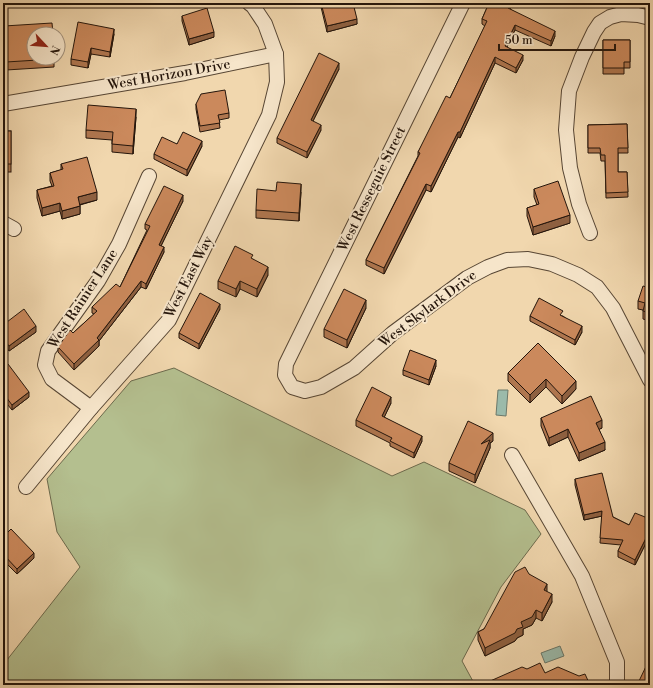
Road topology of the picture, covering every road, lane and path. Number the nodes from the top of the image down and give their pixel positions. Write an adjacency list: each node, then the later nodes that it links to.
1 (248, 3): 4 (street)
2 (463, 3): 8 (street, West Resseguie Street)
3 (650, 18): 7 (street)
4 (276, 54): 5 (street, West Horizon Drive); 10 (street, West East Way)
5 (3, 104)
6 (149, 176): 10 (street, West Rainier Lane)
7 (590, 233)
8 (285, 375): 9 (street, West Skylark Drive)
9 (650, 380)
10 (91, 408): 12 (street, West East Way)
11 (512, 455): 13 (street)
12 (26, 487)
13 (617, 685)

